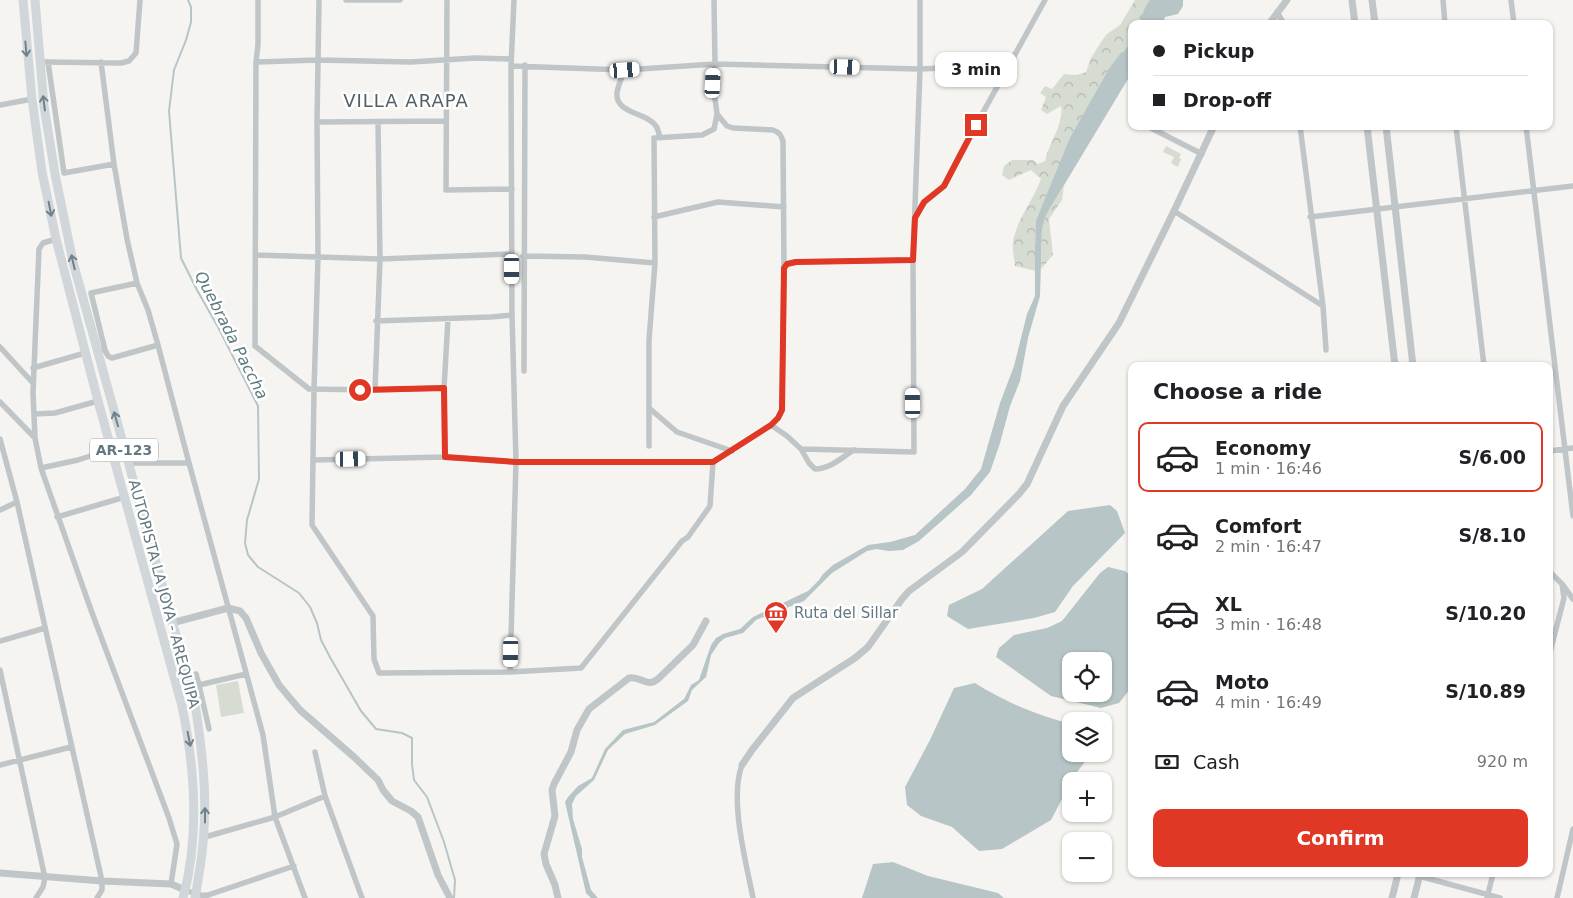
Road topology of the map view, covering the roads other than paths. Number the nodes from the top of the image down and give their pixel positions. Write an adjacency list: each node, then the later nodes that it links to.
1 (23, 0): 38 (main road, AUTOPISTA LA JOYA - AREQUIPA / AR-123, one-way to 38)
2 (35, 0): 29 (main road, AUTOPISTA LA JOYA - AREQUIPA / AR-123)
3 (140, 0): 30 (street)
4 (258, 0): 31 (street)
5 (319, 0): 27 (street)
6 (346, 0): 7 (street)
7 (379, 0): 8 (street)
8 (400, 0)
9 (447, 0): 28 (street)
10 (514, 0): 26 (street)
11 (714, 0): 32 (street)
12 (920, 0): 36 (street)
13 (1045, 0): 34 (street)
14 (1287, 0): 19 (street)
15 (1352, 0): 22 (street)
16 (1372, 0): 23 (street)
17 (1443, 0): 24 (street)
18 (1512, 0): 25 (street)
19 (1277, 12): 20 (street); 21 (street)
20 (1272, 20)
21 (1282, 20)
22 (1354, 20)
23 (1374, 20)
24 (1445, 20)
25 (1514, 20)
26 (511, 59): 28 (street); 35 (street)
27 (318, 60): 28 (street); 31 (street); 42 (street)
28 (446, 60): 41 (street)
29 (44, 62): 30 (street); 53 (street); 82 (main road, AUTOPISTA LA JOYA - AREQUIPA / AR-123, one-way to 29)
30 (101, 62): 53 (street)
31 (256, 62): 67 (street)
32 (715, 64): 36 (street); 37 (street); 40 (street)
33 (525, 65): 35 (street); 37 (street); 68 (street)
34 (1009, 65): 36 (street); 64 (street)
35 (511, 66): 55 (street)
36 (920, 69): 64 (street)
37 (625, 70): 51 (street)
38 (32, 99): 39 (street); 65 (main road, AUTOPISTA LA JOYA - AREQUIPA / AR-123, one-way to 65)
39 (0, 105)
40 (717, 114): 51 (street); 58 (street)
41 (446, 120): 43 (street); 55 (street)
42 (317, 122): 43 (street); 69 (street)
43 (378, 122): 70 (street)
44 (1155, 130): 52 (street)
45 (1212, 130): 52 (street)
46 (1300, 130): 63 (street)
47 (1368, 130): 60 (street)
48 (1386, 130): 59 (street)
49 (1456, 130): 57 (street)
50 (1526, 130): 56 (street)
51 (660, 138): 62 (street)
52 (1202, 154): 61 (street)
53 (114, 164): 74 (street)
54 (1573, 186): 56 (street)
55 (512, 189): 66 (street)
56 (1534, 191): 57 (street); 104 (street)
57 (1463, 199): 59 (street); 86 (street)
58 (784, 207): 62 (street); 73 (street)
59 (1395, 207): 60 (street); 85 (street)
60 (1378, 209): 63 (street); 84 (street)
61 (1174, 211): 75 (street); 139 (street)
62 (654, 217): 72 (street)
63 (1310, 217): 75 (street)
64 (915, 218): 71 (street)
65 (56, 239): 83 (main road, AUTOPISTA LA JOYA - AREQUIPA / AR-123); 87 (street)
66 (512, 254): 70 (street); 76 (street)
67 (256, 255): 69 (street); 91 (street)
68 (523, 256): 72 (street); 88 (street)
69 (318, 257): 70 (street); 91 (street)
70 (380, 259): 78 (street)
71 (913, 260): 73 (street); 105 (street)
72 (654, 263): 95 (street)
73 (784, 268): 97 (street)
74 (137, 283): 79 (street); 82 (street)
75 (1323, 306): 81 (street)
76 (512, 315): 77 (street); 111 (street)
77 (448, 319): 78 (street); 90 (street)
78 (376, 321): 92 (street)
79 (158, 345): 82 (street); 110 (street)
80 (0, 347): 89 (street)
81 (1326, 350)
82 (101, 351): 113 (main road, AUTOPISTA LA JOYA - AREQUIPA / AR-123, one-way to 82)
83 (86, 353): 87 (street); 93 (main road, AUTOPISTA LA JOYA - AREQUIPA / AR-123)
84 (1395, 362)
85 (1414, 362)
86 (1483, 362)
87 (33, 368): 89 (street)
88 (524, 371)
89 (33, 382): 96 (street)
90 (444, 388): 92 (street); 108 (street)
91 (314, 390): 92 (street); 109 (street)
92 (375, 390)
93 (98, 401): 96 (street); 102 (main road, AUTOPISTA LA JOYA - AREQUIPA / AR-123)
94 (0, 402): 98 (street)
95 (649, 408): 100 (street); 107 (street)
96 (34, 414): 98 (street)
97 (771, 425): 103 (street); 107 (street)
98 (36, 438): 114 (street)
99 (0, 439): 116 (street)
100 (649, 446)
101 (1573, 448): 104 (street)
102 (112, 449): 114 (street); 115 (main road, AUTOPISTA LA JOYA - AREQUIPA / AR-123)
103 (801, 449): 105 (street); 105 (street)
104 (1564, 449): 106 (street); 118 (street)
105 (854, 450)
106 (1553, 450)
107 (732, 451): 112 (street)
108 (445, 457): 109 (street); 111 (street)
109 (313, 460): 130 (street)
110 (189, 462): 113 (street); 123 (street)
111 (516, 462): 112 (street); 130 (street)
112 (713, 462): 130 (street)
113 (128, 463): 125 (main road, AUTOPISTA LA JOYA - AREQUIPA / AR-123)
114 (41, 468): 119 (street)
115 (125, 497): 119 (street); 153 (main road, AUTOPISTA LA JOYA - AREQUIPA / AR-123, one-way to 153)
116 (17, 502): 117 (street); 126 (street)
117 (0, 510)
118 (1573, 516)
119 (57, 517): 152 (street)
120 (1553, 575): 121 (street)
121 (1562, 584): 122 (street); 128 (street)
122 (1573, 599)
123 (228, 608): 125 (street); 132 (street); 160 (street)
124 (706, 621): 161 (street)
125 (172, 623): 143 (main road, AUTOPISTA LA JOYA - AREQUIPA / AR-123, one-way to 125)
126 (45, 628): 127 (street); 135 (street)
127 (0, 641)
128 (1553, 641)
129 (0, 670): 137 (street)
130 (510, 672)
131 (196, 674): 133 (street)
132 (246, 674): 133 (street); 141 (street)
133 (199, 685): 134 (street)
134 (209, 729)
135 (71, 747): 137 (street); 151 (street)
136 (315, 752): 140 (street)
137 (20, 760): 138 (street); 150 (street)
138 (0, 765)
139 (742, 766): 162 (street)
140 (325, 796): 141 (street); 156 (street)
141 (275, 817): 143 (street); 144 (street)
142 (1573, 829): 166 (street)
143 (205, 837): 155 (main road, AUTOPISTA LA JOYA - AREQUIPA / AR-123)
144 (294, 866): 155 (street); 159 (street)
145 (0, 874): 150 (street)
146 (1397, 877): 163 (street)
147 (1419, 877): 164 (street)
148 (1426, 877): 154 (street)
149 (1492, 877): 154 (street)
150 (46, 878): 151 (street); 157 (street)
151 (102, 881): 152 (street); 158 (street)
152 (171, 884): 153 (street)
153 (184, 894): 155 (street)
154 (1487, 896): 165 (street)
155 (200, 897)
156 (360, 897)
157 (36, 898)
158 (97, 898)
159 (305, 898)
160 (450, 898)
161 (558, 898)
162 (753, 898)
163 (1392, 898)
164 (1414, 898)
165 (1500, 898)
166 (1557, 898)

